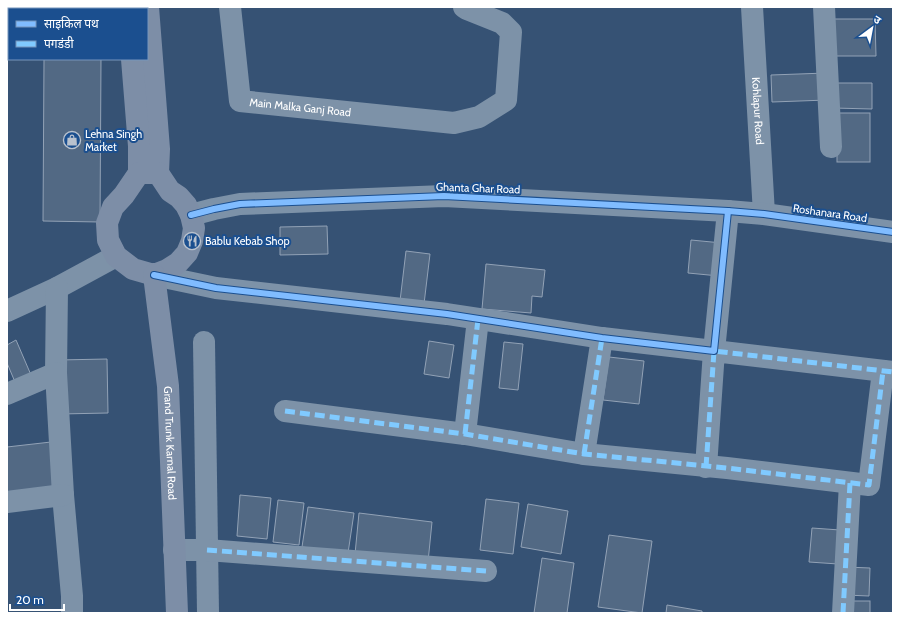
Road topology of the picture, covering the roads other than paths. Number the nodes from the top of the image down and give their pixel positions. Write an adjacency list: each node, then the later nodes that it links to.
1 (148, 7): 8 (main road)
2 (230, 7): 3 (street, Main Malka Ganj Road)
3 (464, 7)
4 (752, 7): 10 (street, Kohlapur Road)
5 (824, 7): 7 (street)
6 (132, 60): 8 (main road)
7 (831, 147)
8 (149, 173): 11 (main road); 13 (main road)
9 (728, 211): 10 (street, Ghanta Ghar Road); 11 (street, Ghanta Ghar Road); 20 (street)
10 (764, 214): 12 (street, Roshanara Road)
11 (191, 215): 14 (main road)
12 (893, 232)
13 (116, 256): 14 (main road); 15 (street)
14 (154, 275): 17 (street); 31 (main road, Grand Trunk Karnal Road)
15 (58, 288): 16 (street); 22 (street)
16 (7, 312)
17 (478, 319): 18 (street); 25 (street)
18 (602, 338): 20 (street); 26 (street)
19 (204, 342): 32 (street)
20 (714, 351): 21 (street); 27 (street)
21 (888, 372): 28 (street)
22 (56, 373): 23 (street); 29 (street)
23 (7, 394)
24 (285, 411): 25 (street)
25 (464, 434): 26 (street)
26 (584, 454): 27 (street)
27 (706, 466): 28 (street)
28 (850, 483): 37 (street)
29 (63, 495): 30 (street); 34 (street)
30 (7, 502)
31 (174, 550): 32 (street); 35 (main road, Grand Trunk Karnal Road)
32 (207, 550): 33 (street); 36 (street)
33 (486, 571)
34 (72, 613)
35 (177, 613)
36 (208, 613)
37 (843, 613)

